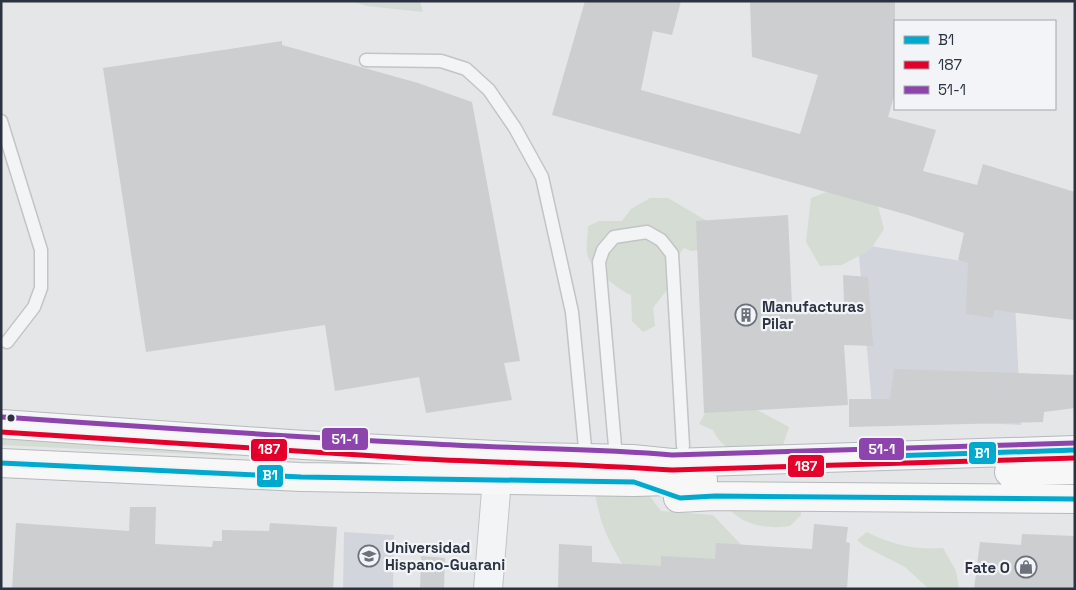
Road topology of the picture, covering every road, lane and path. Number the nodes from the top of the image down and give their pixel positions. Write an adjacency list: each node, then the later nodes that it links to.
1 (366, 60): 8 (lane)
2 (1, 121): 3 (lane)
3 (7, 342)
4 (1, 424): 6 (highway)
5 (1075, 432): 10 (highway)
6 (304, 445): 8 (highway); 13 (highway)
7 (1075, 450): 10 (highway)
8 (586, 458): 11 (highway)
9 (1, 463): 13 (highway)
10 (675, 463): 11 (highway); 11 (lane); 12 (highway)
11 (627, 466): 14 (highway); 15 (highway)
12 (1075, 470)
13 (301, 478): 14 (highway)
14 (497, 479): 16 (street)
15 (1075, 499)
16 (488, 589)

